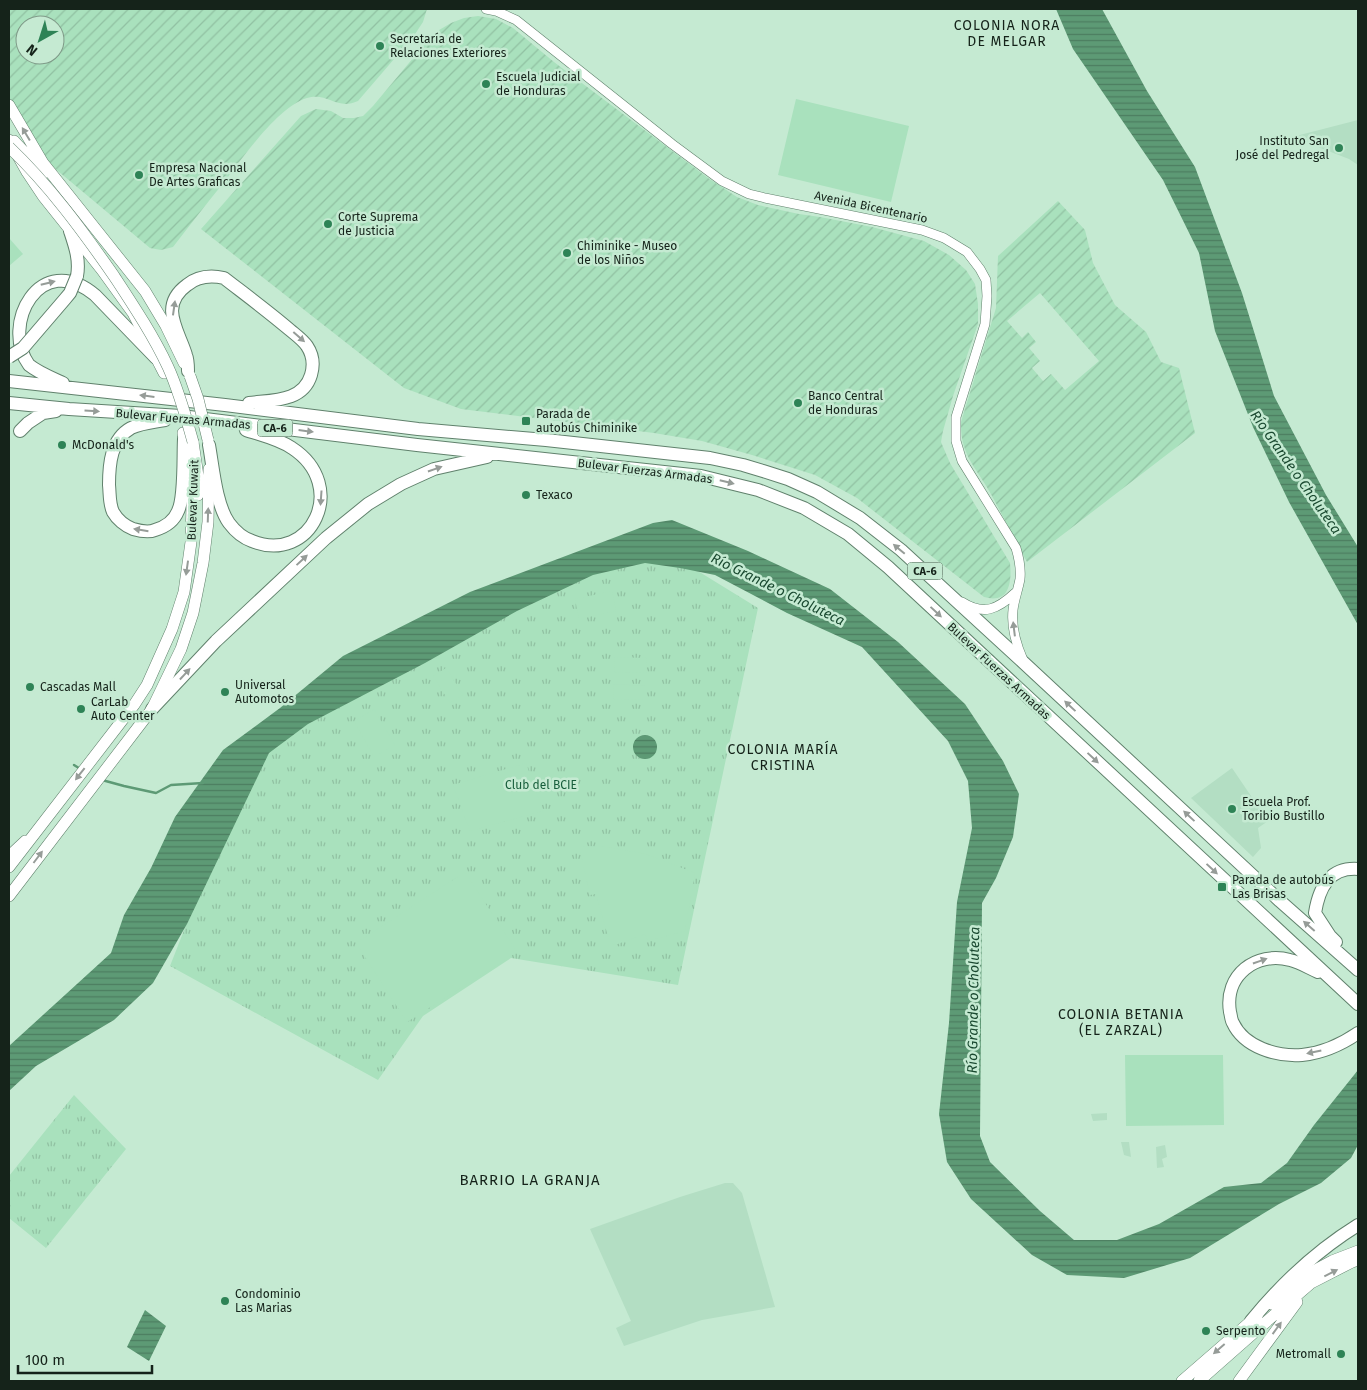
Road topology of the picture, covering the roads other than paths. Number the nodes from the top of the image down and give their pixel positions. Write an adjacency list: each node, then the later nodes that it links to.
1 (486, 9): 3 (street, Avenida Bicentenario)
2 (508, 9): 3 (street, Avenida Bicentenario)
3 (516, 20): 26 (street, Avenida Bicentenario)
4 (9, 106): 10 (main road, Bulevar Kuwait, one-way to 4)
5 (9, 136): 10 (main road)
6 (9, 140): 8 (main road)
7 (9, 148): 8 (street); 22 (main road, bridge)
8 (22, 164): 9 (main road)
9 (70, 231): 11 (highway, bridge); 12 (main road)
10 (159, 316): 13 (main road, Bulevar Kuwait)
11 (9, 357)
12 (156, 358): 15 (highway, one-way to 12); 22 (main road)
13 (189, 374): 17 (highway, one-way to 17); 23 (main road, Bulevar Kuwait, bridge)
14 (9, 381): 15 (highway, Bulevar Fuerzas Armadas / CA-6)
15 (72, 388): 17 (highway, Bulevar Fuerzas Armadas / CA-6, one-way to 15)
16 (9, 403): 18 (highway, Bulevar Fuerzas Armadas / CA-6)
17 (225, 405): 25 (highway, Bulevar Fuerzas Armadas / CA-6, one-way to 17)
18 (69, 409): 19 (highway, Bulevar Fuerzas Armadas / CA-6, one-way to 19); 21 (highway)
19 (181, 416): 20 (highway, Bulevar Fuerzas Armadas / CA-6); 22 (highway, one-way to 19)
20 (222, 421): 23 (highway, one-way to 23); 24 (highway, Bulevar Fuerzas Armadas / CA-6, one-way to 24)
21 (20, 431)
22 (186, 438): 29 (main road, Bulevar Kuwait, one-way to 29)
23 (208, 442): 28 (main road, Bulevar Kuwait, one-way to 23)
24 (503, 454): 28 (highway, one-way to 24); 36 (highway, Bulevar Fuerzas Armadas / CA-6, one-way to 36)
25 (947, 591): 26 (street); 27 (highway, Bulevar Fuerzas Armadas / CA-6)
26 (1016, 594): 27 (street, Avenida Bicentenario, one-way to 26)
27 (1024, 663): 35 (highway, Bulevar Fuerzas Armadas / CA-6, one-way to 27)
28 (152, 709): 33 (main road, Bulevar Kuwait, one-way to 28)
29 (35, 831): 30 (street); 31 (main road, Bulevar Kuwait)
30 (9, 854)
31 (9, 867)
32 (1358, 869): 34 (highway)
33 (9, 896)
34 (1358, 966)
35 (1358, 970)
36 (1328, 976): 37 (highway, Bulevar Fuerzas Armadas / CA-6); 38 (highway, one-way to 36)
37 (1358, 1004)
38 (1358, 1033)
39 (1358, 1225): 43 (highway)
40 (1358, 1251): 43 (main road)
41 (1358, 1260): 42 (main road, one-way to 41)
42 (1311, 1283): 45 (main road); 46 (main road, one-way to 42)
43 (1251, 1321): 44 (main road, one-way to 44)
44 (1182, 1381)
45 (1199, 1381)
46 (1239, 1381)

